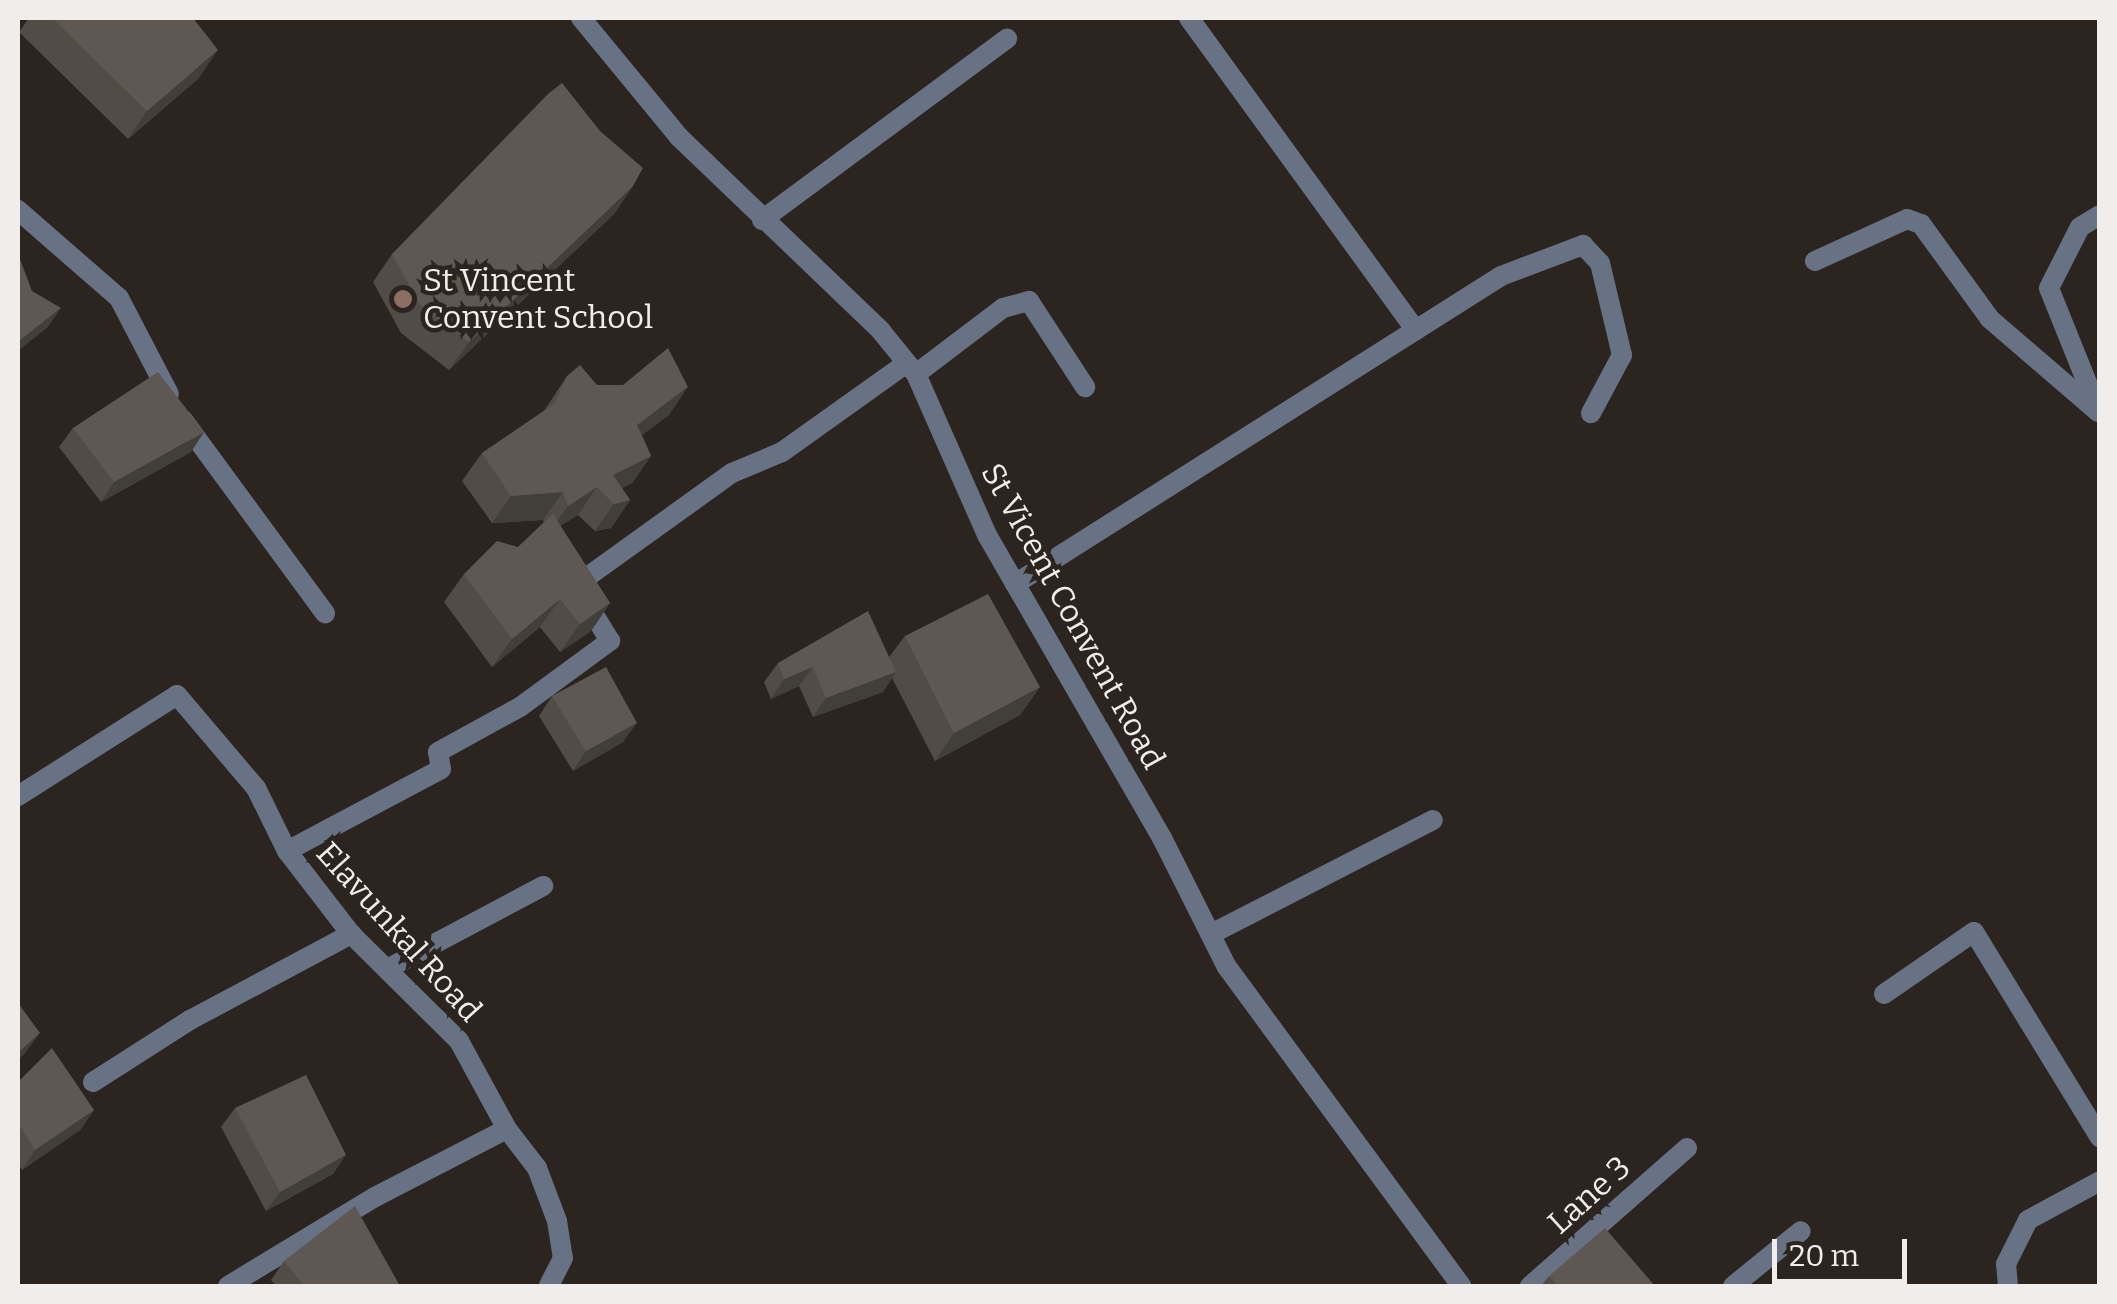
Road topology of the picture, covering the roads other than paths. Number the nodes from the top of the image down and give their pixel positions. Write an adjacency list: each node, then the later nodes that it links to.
1 (581, 18): 6 (street, St Vicent Convent Road)
2 (1189, 18): 8 (street)
3 (1007, 40): 6 (street)
4 (18, 210): 14 (street)
5 (2100, 215): 12 (street)
6 (762, 220): 9 (street, St Vicent Convent Road)
7 (1815, 262): 12 (street)
8 (1416, 330): 11 (street); 13 (street)
9 (912, 369): 10 (street); 13 (street, St Vicent Convent Road); 17 (street)
10 (1085, 387)
11 (1591, 412)
12 (2099, 413)
13 (1015, 584): 19 (street, St Vicent Convent Road)
14 (326, 613)
15 (18, 796): 17 (street, Elavunkal Road)
16 (1433, 820): 19 (street)
17 (287, 851): 20 (street, Elavunkal Road)
18 (544, 886): 21 (street)
19 (1213, 933): 31 (street, St Vicent Convent Road)
20 (351, 934): 21 (street, Elavunkal Road); 23 (street)
21 (387, 968): 24 (street, Elavunkal Road)
22 (1884, 994): 25 (street)
23 (93, 1082)
24 (507, 1129): 29 (street); 30 (street, Elavunkal Road)
25 (2100, 1138)
26 (1686, 1148): 32 (street, Lane 3)
27 (2100, 1181): 34 (street)
28 (1801, 1231): 33 (street)
29 (228, 1286)
30 (549, 1286)
31 (1461, 1286)
32 (1530, 1286)
33 (1733, 1286)
34 (2008, 1286)

